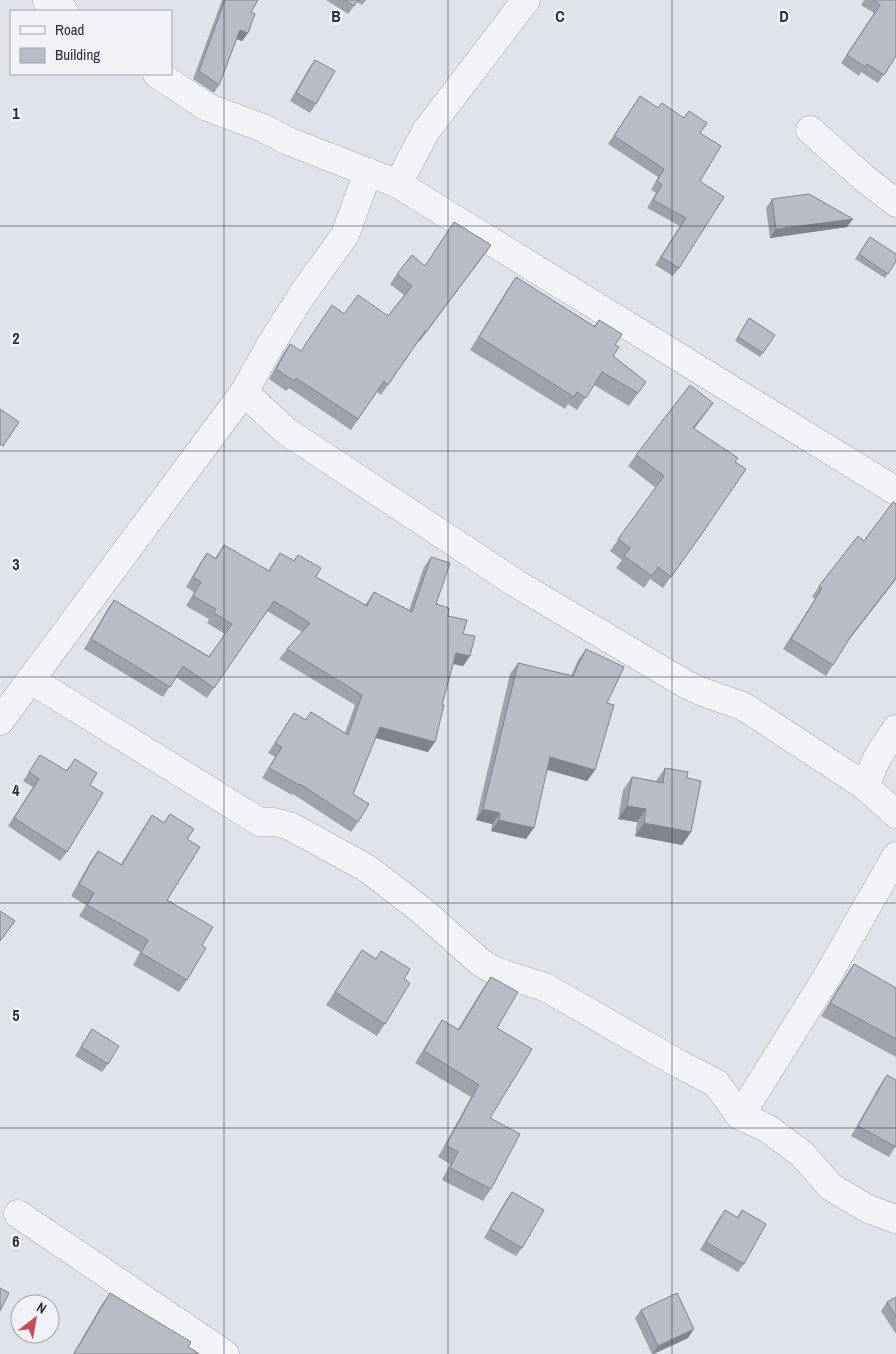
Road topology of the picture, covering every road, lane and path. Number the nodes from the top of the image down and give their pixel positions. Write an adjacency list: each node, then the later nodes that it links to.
1 (47, 0): 3 (street)
2 (526, 0): 7 (street)
3 (62, 10)
4 (159, 75): 6 (street)
5 (810, 130): 8 (street)
6 (368, 172): 7 (street); 9 (street)
7 (398, 184): 10 (street)
8 (896, 203)
9 (244, 392): 11 (street); 14 (street)
10 (896, 491)
11 (31, 680): 12 (street); 17 (street)
12 (0, 721)
13 (896, 729): 14 (street)
14 (865, 786): 15 (street)
15 (896, 814)
16 (896, 856): 17 (street)
17 (740, 1116): 19 (street)
18 (18, 1214): 20 (street)
19 (896, 1219)
20 (225, 1354)

